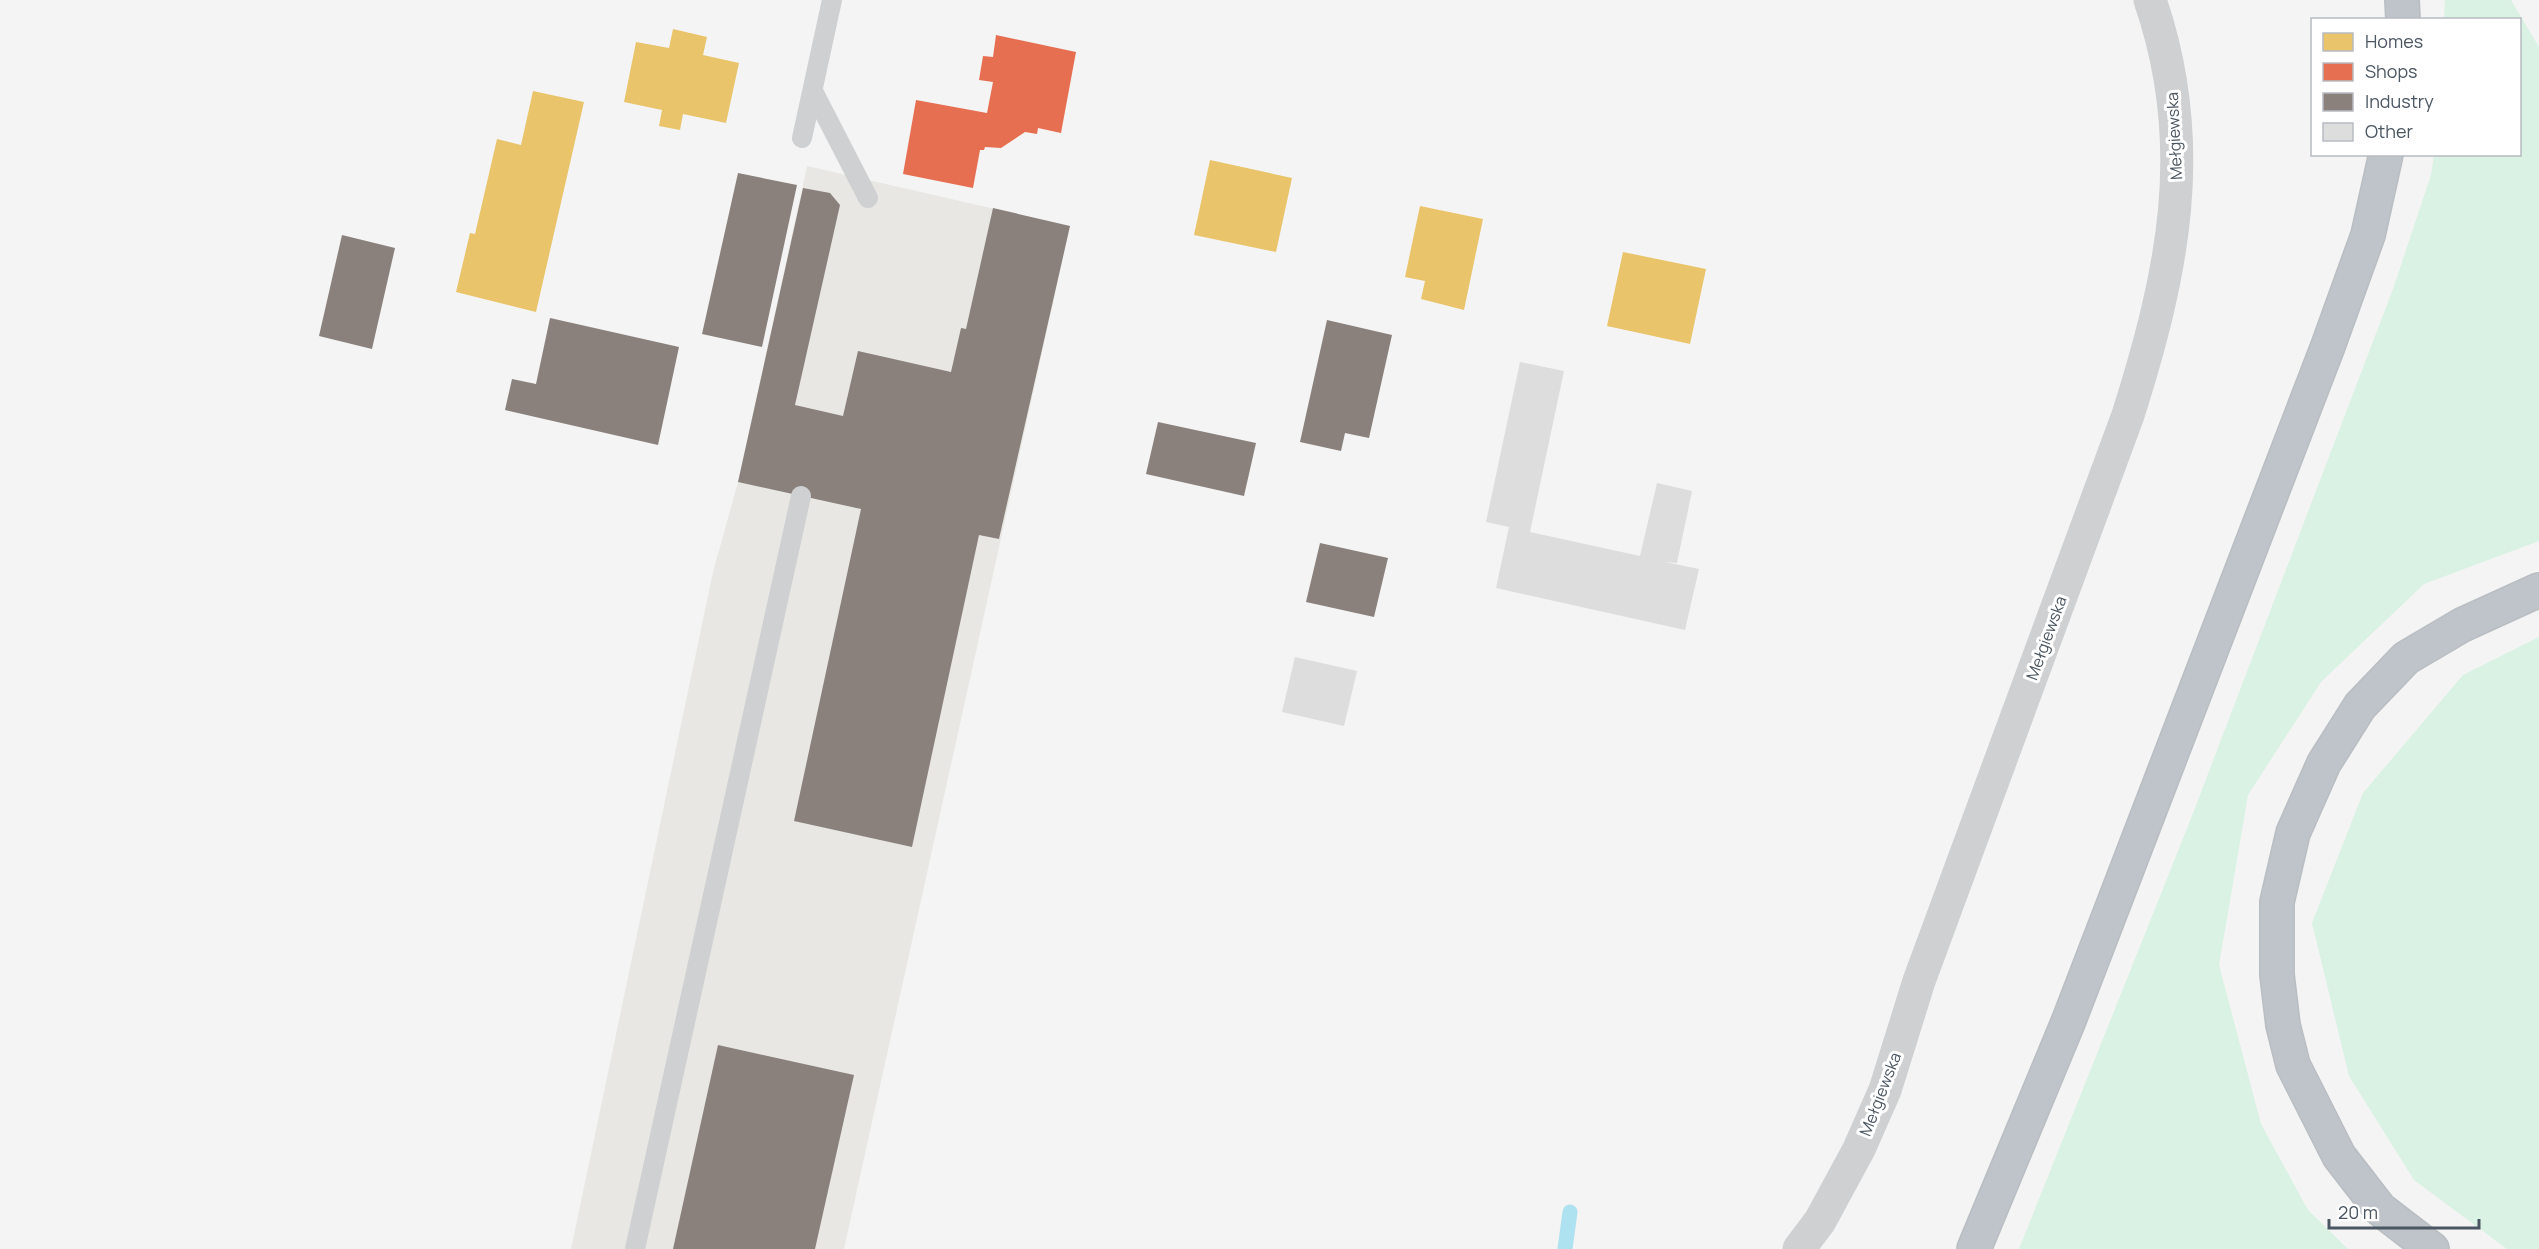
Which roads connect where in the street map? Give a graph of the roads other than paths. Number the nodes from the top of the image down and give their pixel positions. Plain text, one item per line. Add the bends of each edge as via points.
1 (832, 0) edge
2 (2150, 0) edge
3 (2402, 0) edge
4 (2403, 18) edge
5 (813, 91) junction
6 (802, 138) dead end
7 (2386, 156) edge
8 (868, 198) dead end
9 (801, 495) dead end
10 (2539, 590) edge
11 (634, 1249) edge
12 (1799, 1249) edge
13 (1974, 1249) edge
14 (2432, 1249) edge

1 - 5 lane
2 - 12 street, Mełgiewska via 2164,41 2173,91 2178,171 2164,284 2146,359 1919,981 1885,1090 1854,1159 1820,1221
3 - 4 highway
5 - 6 lane
5 - 8 lane
7 - 13 highway via 2368,235 2328,346 2069,1020
9 - 11 lane
10 - 14 highway via 2462,625 2406,658 2360,706 2324,762 2293,833 2277,902 2277,975 2293,1065 2339,1156 2380,1209

